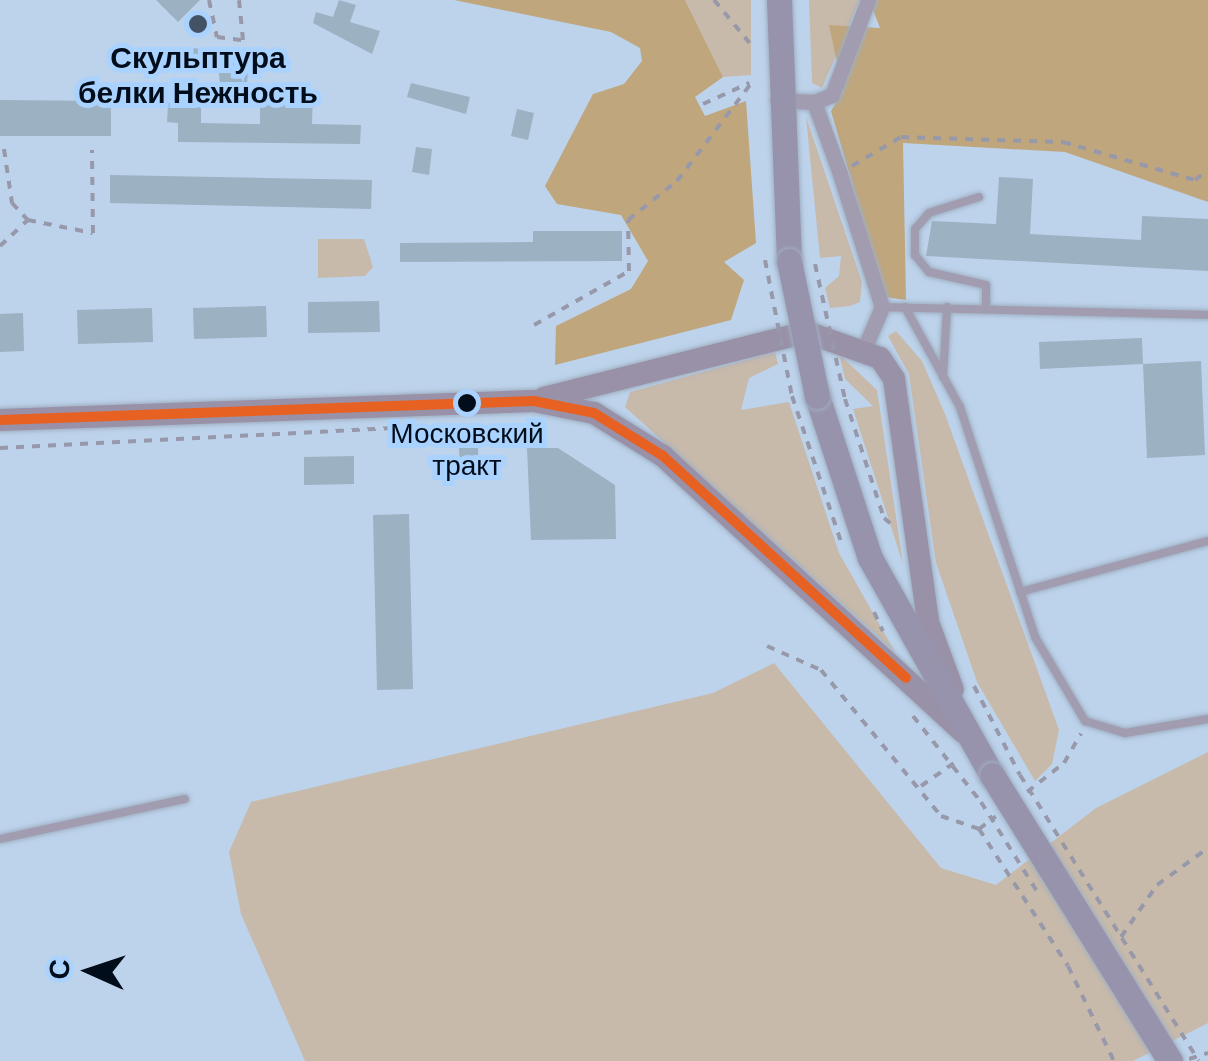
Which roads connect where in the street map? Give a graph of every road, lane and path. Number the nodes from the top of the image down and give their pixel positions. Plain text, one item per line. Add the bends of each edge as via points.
1 (209, 0) edge
2 (240, 0) edge
3 (714, 0) edge
4 (780, 0) edge
5 (868, 0) edge
6 (754, 47) dead end
7 (778, 100) junction
8 (814, 102) junction
9 (704, 104) dead end
10 (4, 149) dead end
11 (92, 150) dead end
12 (1208, 170) edge
13 (840, 174) junction
14 (979, 197) dead end
15 (28, 220) junction
16 (0, 246) edge
17 (777, 261) junction
18 (816, 264) dead end
19 (986, 304) junction
20 (882, 307) junction
21 (905, 307) junction
22 (947, 307) junction
23 (1208, 316) edge
24 (534, 324) dead end
25 (864, 348) junction
26 (943, 376) junction
27 (805, 396) junction
28 (534, 400) junction
29 (845, 400) dead end
30 (0, 420) edge
31 (405, 428) dead end
32 (0, 448) edge
33 (1208, 541) edge
34 (1020, 592) junction
35 (766, 646) dead end
36 (910, 712) dead end
37 (1208, 720) edge
38 (1088, 722) junction
39 (971, 740) junction
40 (954, 763) junction
41 (1020, 776) dead end
42 (920, 788) junction
43 (1022, 796) dead end
44 (185, 799) dead end
45 (981, 802) dead end
46 (1007, 808) dead end
47 (978, 830) junction
48 (0, 840) edge
49 (1208, 848) edge
50 (1121, 936) junction
51 (1208, 1053) edge
52 (1114, 1061) edge
53 (1170, 1061) edge
54 (1180, 1061) edge
55 (1198, 1061) edge

1 - 2 path via 217,37 243,40
3 - 6 path
4 - 7 main road
5 - 8 street via 832,95
7 - 8 street
7 - 17 main road
8 - 13 street
9 - 24 path via 753,81 678,181 628,220 629,271
10 - 15 path via 12,203
11 - 15 path via 93,233
12 - 13 path via 1195,180 1063,142 901,137
13 - 20 street
14 - 19 lane via 928,213 914,229 915,254 929,272 986,285
15 - 16 path
17 - 27 main road, bridge
17 - 27 path, bridge
18 - 29 path, bridge
19 - 22 lane
19 - 23 lane
20 - 21 lane
20 - 25 street
21 - 22 lane
21 - 26 lane
22 - 26 lane
25 - 28 main road via 806,332
25 - 39 main road via 894,379 928,622
26 - 34 lane
27 - 39 main road via 870,558
28 - 30 main road
28 - 39 main road via 594,413 663,456
31 - 32 path
33 - 34 lane
34 - 38 lane via 1058,683
35 - 42 path via 821,670
36 - 40 path
37 - 38 lane via 1125,733
38 - 43 path via 1064,764
39 - 53 main road, bridge
40 - 42 path
40 - 45 path
41 - 50 path, bridge
42 - 47 path via 941,816
44 - 48 lane
46 - 47 path
47 - 52 path via 1068,966
49 - 50 path via 1157,885
50 - 55 path, bridge
51 - 54 path

